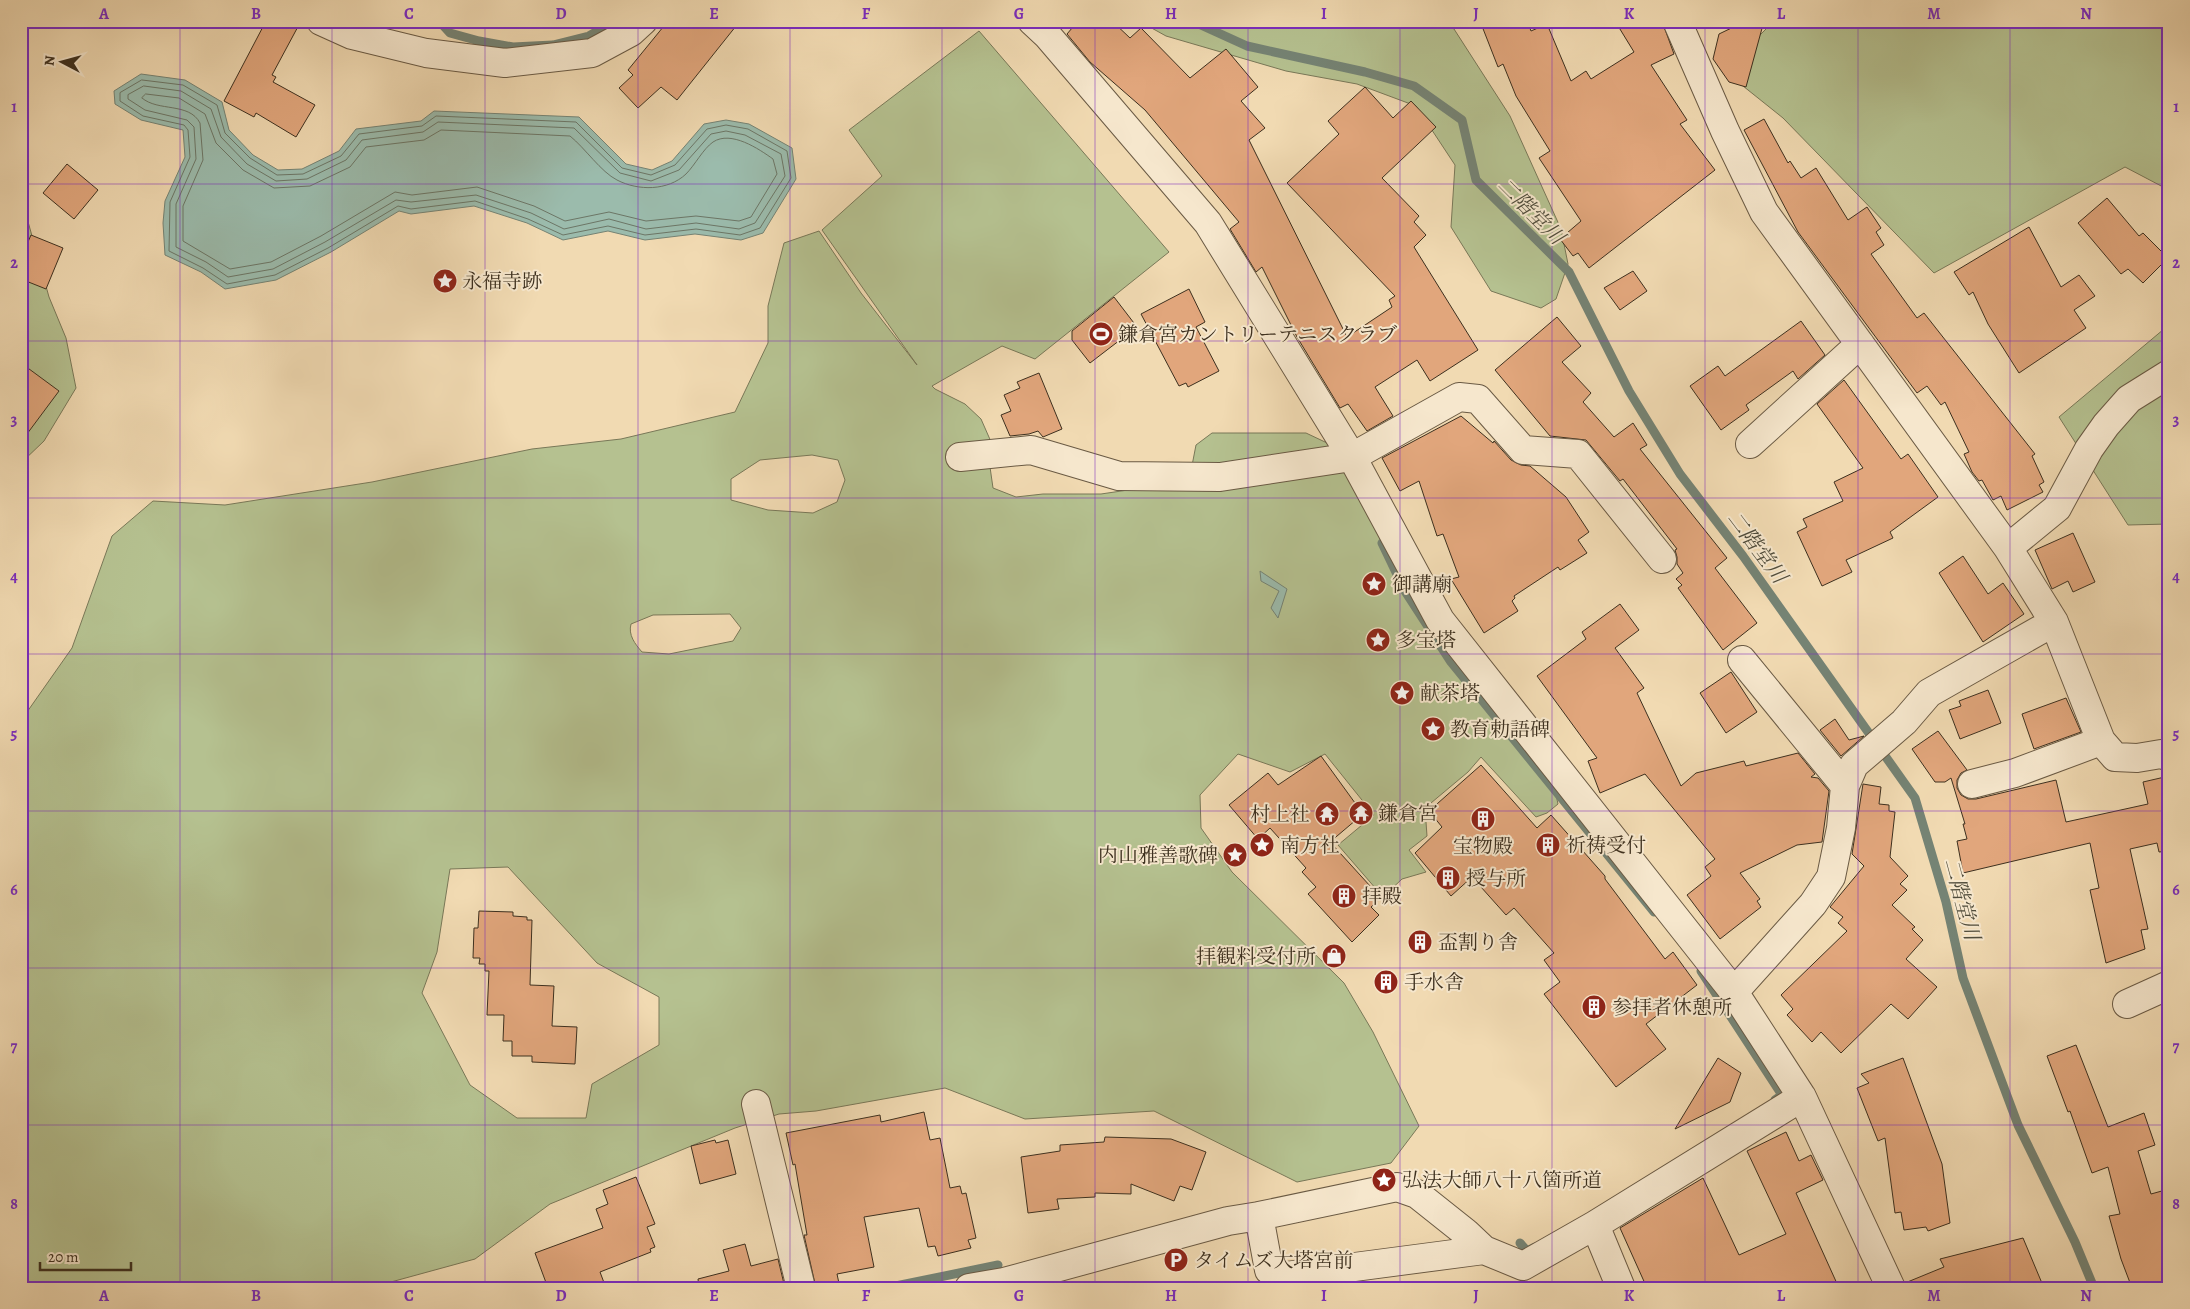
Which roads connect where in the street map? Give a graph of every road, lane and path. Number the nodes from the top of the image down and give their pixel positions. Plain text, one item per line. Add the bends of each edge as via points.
1 (320, 21) edge
2 (643, 21) edge
3 (1685, 24) edge
4 (1046, 26) edge
5 (1860, 344) junction
6 (2169, 374) edge
7 (1750, 444) dead end
8 (960, 457) dead end
9 (1352, 457) junction
10 (2008, 548) junction
11 (1662, 559) dead end
12 (2054, 622) junction
13 (1742, 660) dead end
14 (2101, 741) junction
15 (2169, 757) edge
16 (1972, 784) dead end
17 (1845, 786) junction
18 (2169, 985) edge
19 (1734, 992) junction
20 (2127, 1004) dead end
21 (1802, 1097) junction
22 (756, 1104) dead end
23 (1259, 1216) junction
24 (1595, 1225) junction
25 (1484, 1250) junction
26 (1269, 1279) edge
27 (800, 1288) edge
28 (968, 1288) edge
29 (1621, 1288) edge
30 (1891, 1288) edge

1 - 2 street via 352,35 426,53 505,64 592,53 631,32
3 - 5 street via 1725,131 1764,212
4 - 9 street via 1208,223
5 - 7 street
5 - 10 street
6 - 10 street via 2129,399 2089,449 2057,508
8 - 9 street via 1031,450 1119,476 1220,477
9 - 11 street via 1459,397 1478,399 1523,450 1578,454
9 - 19 street via 1440,620
10 - 12 street
12 - 14 street
12 - 17 street via 1929,693 1904,722 1854,765
13 - 17 street
14 - 15 street via 2115,757 2161,754
14 - 16 street via 2015,773
17 - 19 street via 1831,877 1813,904
18 - 20 street
19 - 21 street
21 - 24 street
21 - 30 street
22 - 27 street
23 - 25 street via 1397,1187 1417,1194
23 - 26 street
23 - 28 street via 1004,1282
24 - 25 street via 1523,1266
24 - 29 street
25 - 26 street

